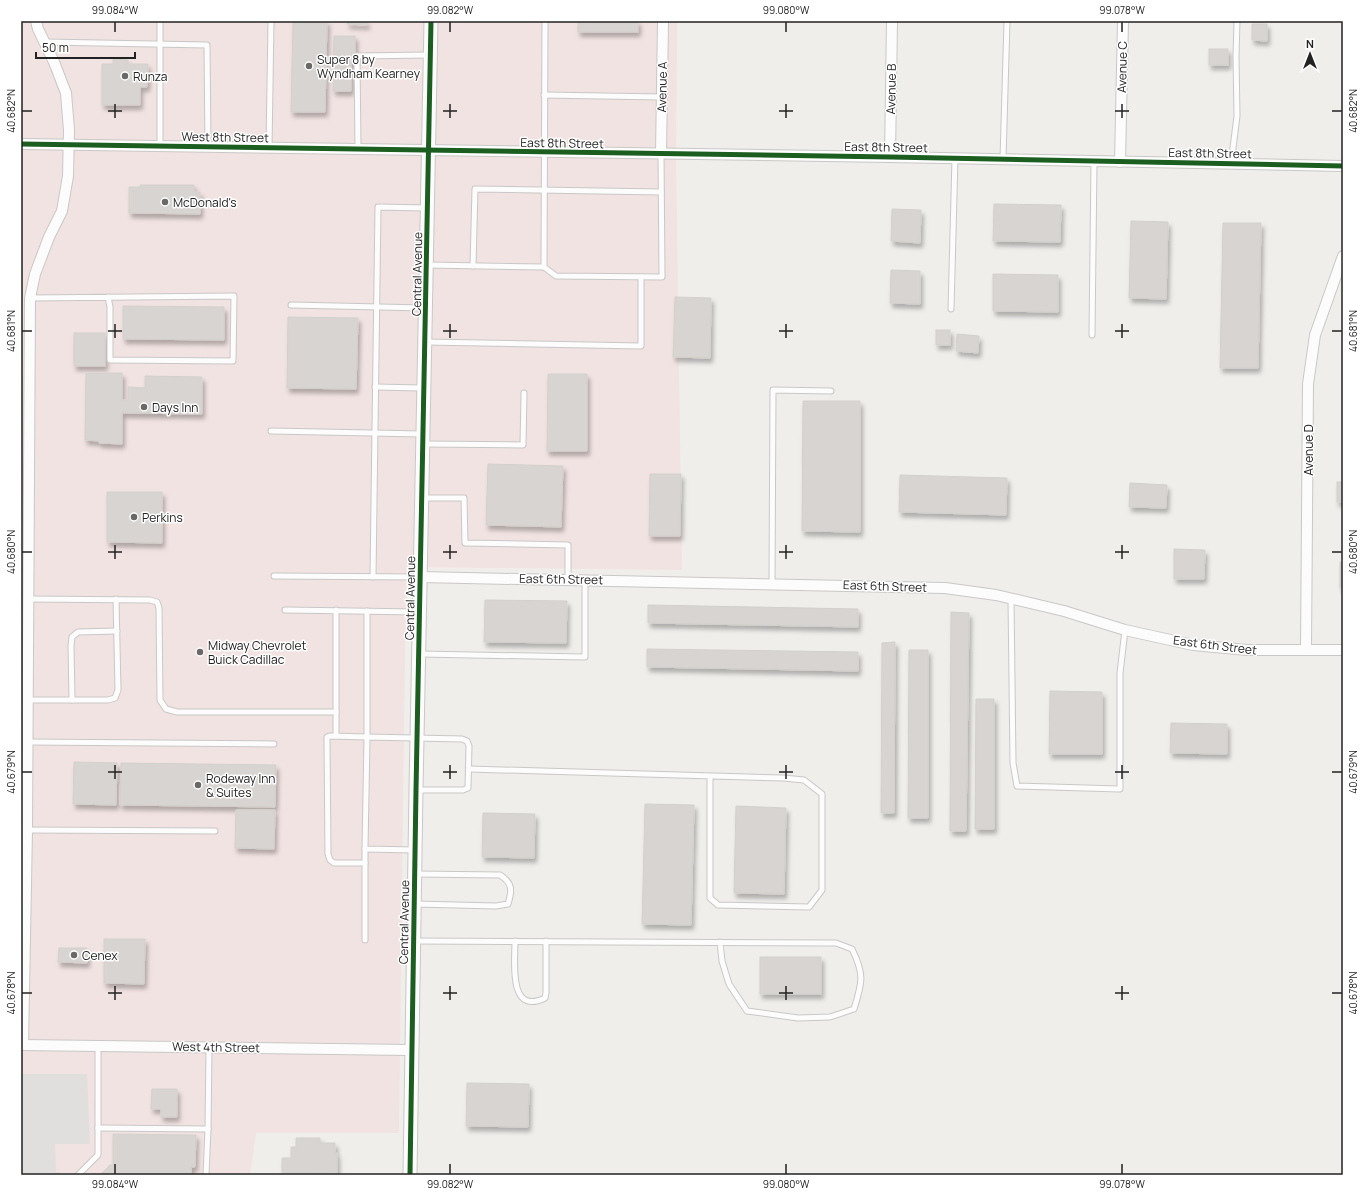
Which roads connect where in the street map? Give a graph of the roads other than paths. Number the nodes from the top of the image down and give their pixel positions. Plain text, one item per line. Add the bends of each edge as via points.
1 (36, 21) edge
2 (160, 21) edge
3 (271, 21) edge
4 (431, 21) edge
5 (545, 21) edge
6 (663, 21) edge
7 (892, 21) edge
8 (1008, 21) edge
9 (1124, 21) edge
10 (1237, 21) edge
11 (45, 42) junction
12 (161, 43) junction
13 (431, 55) junction
14 (544, 96) junction
15 (662, 97) junction
16 (21, 144) edge
17 (69, 145) junction
18 (160, 146) junction
19 (208, 147) junction
20 (269, 148) junction
21 (358, 150) junction
22 (429, 151) junction
23 (544, 152) junction
24 (661, 154) junction
25 (890, 157) junction
26 (954, 158) junction
27 (1003, 159) junction
28 (1094, 161) junction
29 (1120, 162) junction
30 (1231, 164) junction
31 (1343, 166) edge
32 (544, 190) junction
33 (661, 192) junction
34 (428, 208) junction
35 (1343, 256) edge
36 (427, 265) junction
37 (474, 266) junction
38 (544, 267) junction
39 (641, 277) junction
40 (108, 296) junction
41 (30, 298) junction
42 (291, 305) dead end
43 (376, 307) junction
44 (426, 308) junction
45 (951, 309) dead end
46 (1092, 335) dead end
47 (426, 342) junction
48 (376, 387) junction
49 (424, 388) junction
50 (831, 391) dead end
51 (524, 393) dead end
52 (271, 431) dead end
53 (375, 433) junction
54 (423, 439) junction
55 (422, 498) junction
56 (274, 576) dead end
57 (420, 576) junction
58 (373, 577) junction
59 (568, 579) junction
60 (585, 580) junction
61 (772, 583) junction
62 (28, 599) junction
63 (1011, 599) junction
64 (116, 600) junction
65 (285, 610) dead end
66 (336, 610) junction
67 (367, 611) junction
68 (420, 612) junction
69 (116, 630) junction
70 (1125, 630) junction
71 (1306, 650) junction
72 (1343, 650) edge
73 (419, 654) junction
74 (27, 700) junction
75 (72, 700) junction
76 (336, 712) junction
77 (336, 736) junction
78 (367, 737) junction
79 (417, 738) junction
80 (27, 742) junction
81 (274, 744) dead end
82 (469, 769) junction
83 (710, 776) junction
84 (416, 790) junction
85 (27, 830) junction
86 (215, 831) dead end
87 (365, 849) junction
88 (415, 850) junction
89 (365, 863) junction
90 (414, 874) junction
91 (414, 904) junction
92 (365, 940) dead end
93 (413, 941) junction
94 (515, 941) junction
95 (546, 941) junction
96 (720, 942) junction
97 (22, 1045) edge
98 (98, 1046) junction
99 (210, 1047) junction
100 (411, 1050) junction
101 (98, 1128) junction
102 (208, 1129) junction
103 (78, 1175) edge
104 (206, 1175) edge
105 (410, 1175) edge

1 - 11 street
2 - 12 lane
3 - 20 lane
4 - 13 street, Central Avenue
5 - 14 lane
6 - 15 street, Avenue A
7 - 25 street, Avenue B
8 - 27 lane
9 - 29 street, Avenue C
10 - 30 lane via 1237,116
11 - 12 lane
11 - 17 street via 66,93
12 - 18 lane
12 - 19 lane via 207,45
13 - 21 lane via 357,56
13 - 22 street, Central Avenue
14 - 15 lane
14 - 23 lane
15 - 24 street, Avenue A
16 - 17 street, West 8th Street
17 - 18 street, West 8th Street
17 - 41 street via 68,176 62,211 35,274
18 - 19 street, West 8th Street
19 - 20 street, West 8th Street
20 - 21 street, West 8th Street
21 - 22 street, West 8th Street
22 - 23 street, East 8th Street
22 - 34 street, Central Avenue
23 - 24 street, East 8th Street
23 - 32 lane
24 - 25 street, East 8th Street
24 - 33 lane
25 - 26 street, East 8th Street
26 - 27 street, East 8th Street
26 - 45 lane
27 - 28 street, East 8th Street
28 - 29 street, East 8th Street
28 - 46 lane
29 - 30 street, East 8th Street
30 - 31 street, East 8th Street
32 - 33 lane
32 - 37 lane via 475,189
32 - 38 lane
33 - 39 lane via 662,277
34 - 36 street, Central Avenue
34 - 43 lane via 378,208
35 - 71 street, Avenue D via 1315,335 1308,384
36 - 37 lane
36 - 44 street, Central Avenue
37 - 38 lane
38 - 39 lane via 556,276
39 - 47 lane via 642,346
40 - 40 lane via 234,296 233,361 110,360
40 - 41 lane
41 - 62 street
42 - 43 lane
43 - 44 lane
43 - 48 lane
44 - 47 street, Central Avenue
47 - 49 street, Central Avenue
48 - 49 lane
48 - 53 lane
49 - 54 street, Central Avenue
50 - 61 lane via 773,390
51 - 54 lane via 523,445
52 - 53 lane
53 - 54 lane
53 - 58 lane
54 - 55 street, Central Avenue
55 - 57 street, Central Avenue
55 - 59 lane via 464,498 465,543 568,545
56 - 58 lane
57 - 58 lane
57 - 59 street, East 6th Street
57 - 68 street, Central Avenue
59 - 60 street, East 6th Street
60 - 61 street, East 6th Street
60 - 73 lane via 585,657
61 - 63 street, East 6th Street via 946,588
62 - 64 lane
62 - 74 street
63 - 70 street, East 6th Street via 1064,611
63 - 70 lane via 1013,763 1017,786 1120,789 1120,673
64 - 69 lane
64 - 76 lane via 157,602 160,700 166,709 177,712
65 - 66 lane
66 - 67 lane
66 - 76 lane
67 - 68 lane
67 - 78 lane
68 - 73 street, Central Avenue
69 - 75 lane via 78,632 72,637
69 - 75 lane via 118,690 115,698
70 - 71 street, East 6th Street via 1193,645 1247,650
71 - 72 street, East 6th Street
73 - 79 street, Central Avenue
74 - 75 lane
74 - 80 street
76 - 77 lane
77 - 78 lane
77 - 89 lane via 327,737 328,854 334,863
78 - 79 lane
78 - 87 lane
79 - 82 lane via 467,741
79 - 84 street, Central Avenue
80 - 81 lane
80 - 85 street
82 - 83 lane
82 - 84 lane via 468,788 463,790
83 - 83 lane via 804,780 822,794 822,890 809,907 718,906 710,898
84 - 88 street, Central Avenue
85 - 86 lane
85 - 97 street
87 - 88 lane
87 - 89 lane
88 - 90 street, Central Avenue
89 - 92 lane
90 - 91 street, Central Avenue
90 - 91 lane via 500,876 511,886 511,895 508,904 496,906
91 - 93 street, Central Avenue
93 - 94 lane
93 - 100 street, Central Avenue
94 - 95 lane
94 - 95 lane via 518,993 522,999 536,1002 545,998 546,993
95 - 96 lane
96 - 96 lane via 836,943 852,949 859,963 861,985 854,1009 830,1017 798,1018 747,1011 729,984 722,961
97 - 98 street, West 4th Street
98 - 99 street, West 4th Street
98 - 101 lane
99 - 100 street, West 4th Street
99 - 102 lane
100 - 105 street, Central Avenue
101 - 102 lane
101 - 103 lane via 98,1155
102 - 104 lane

